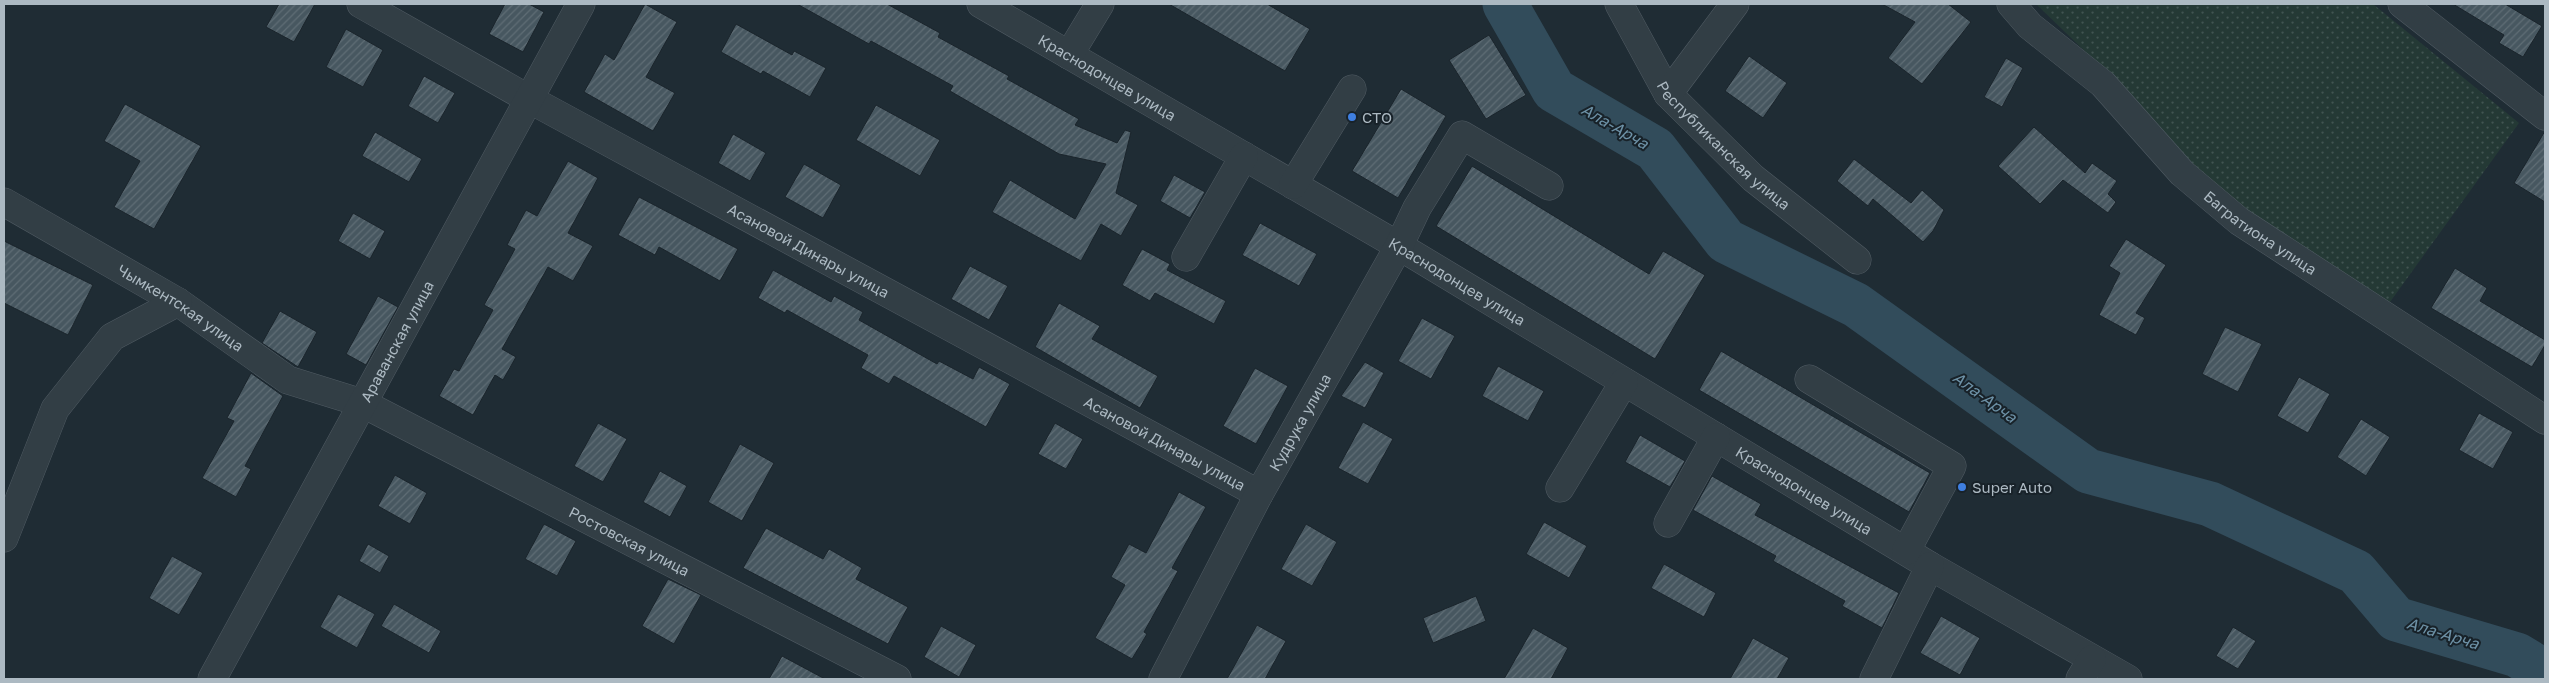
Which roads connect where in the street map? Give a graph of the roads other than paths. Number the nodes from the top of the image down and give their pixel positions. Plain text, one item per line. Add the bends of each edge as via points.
1 (361, 4) edge
2 (581, 4) edge
3 (981, 4) edge
4 (1100, 4) edge
5 (1620, 4) edge
6 (1735, 4) edge
7 (2011, 4) edge
8 (2402, 4) edge
9 (1069, 55) junction
10 (1352, 89) dead end
11 (1668, 94) junction
12 (529, 99) junction
13 (2545, 116) edge
14 (1244, 156) junction
15 (1293, 185) junction
16 (1549, 186) dead end
17 (4, 202) edge
18 (1399, 246) junction
19 (1186, 257) dead end
20 (1857, 260) dead end
21 (178, 302) junction
22 (1809, 379) dead end
23 (1624, 382) junction
24 (362, 403) junction
25 (2545, 420) edge
26 (1716, 437) junction
27 (1560, 488) dead end
28 (1259, 494) junction
29 (1668, 523) dead end
30 (4, 538) edge
31 (1906, 551) junction
32 (1930, 566) junction
33 (2086, 669) edge
34 (212, 679) edge
35 (897, 679) edge
36 (1163, 679) edge
37 (1874, 679) edge
38 (2128, 679) edge

1 - 12 street, Асановой Динары улица
2 - 12 street, Араванская улица
3 - 9 street, Краснодонцев улица
4 - 9 street
5 - 11 street, Республиканская улица
6 - 11 street
7 - 25 street, Багратиона улица via 2030,26 2103,84 2182,173 2239,221
8 - 13 street
9 - 14 street, Краснодонцев улица
10 - 15 street
11 - 20 street, Республиканская улица via 1753,178
12 - 24 street, Араванская улица
12 - 28 street, Асановой Динары улица
14 - 15 street, Краснодонцев улица
14 - 19 street
15 - 18 street, Краснодонцев улица
16 - 18 street, Кудрука улица via 1462,135 1417,208
17 - 21 street, Чымкентская улица
18 - 23 street, Краснодонцев улица
18 - 28 street, Кудрука улица
21 - 24 street, Чымкентская улица via 288,380
21 - 30 street via 112,337 55,409
22 - 31 street via 1952,466
23 - 26 street, Краснодонцев улица
23 - 27 street
24 - 34 street, Араванская улица
24 - 35 street, Ростовская улица
26 - 29 street
26 - 31 street, Краснодонцев улица
28 - 36 street, Кудрука улица
31 - 32 street, Краснодонцев улица
32 - 33 street, Краснодонцев улица
32 - 37 street
33 - 38 street, Краснодонцев улица

